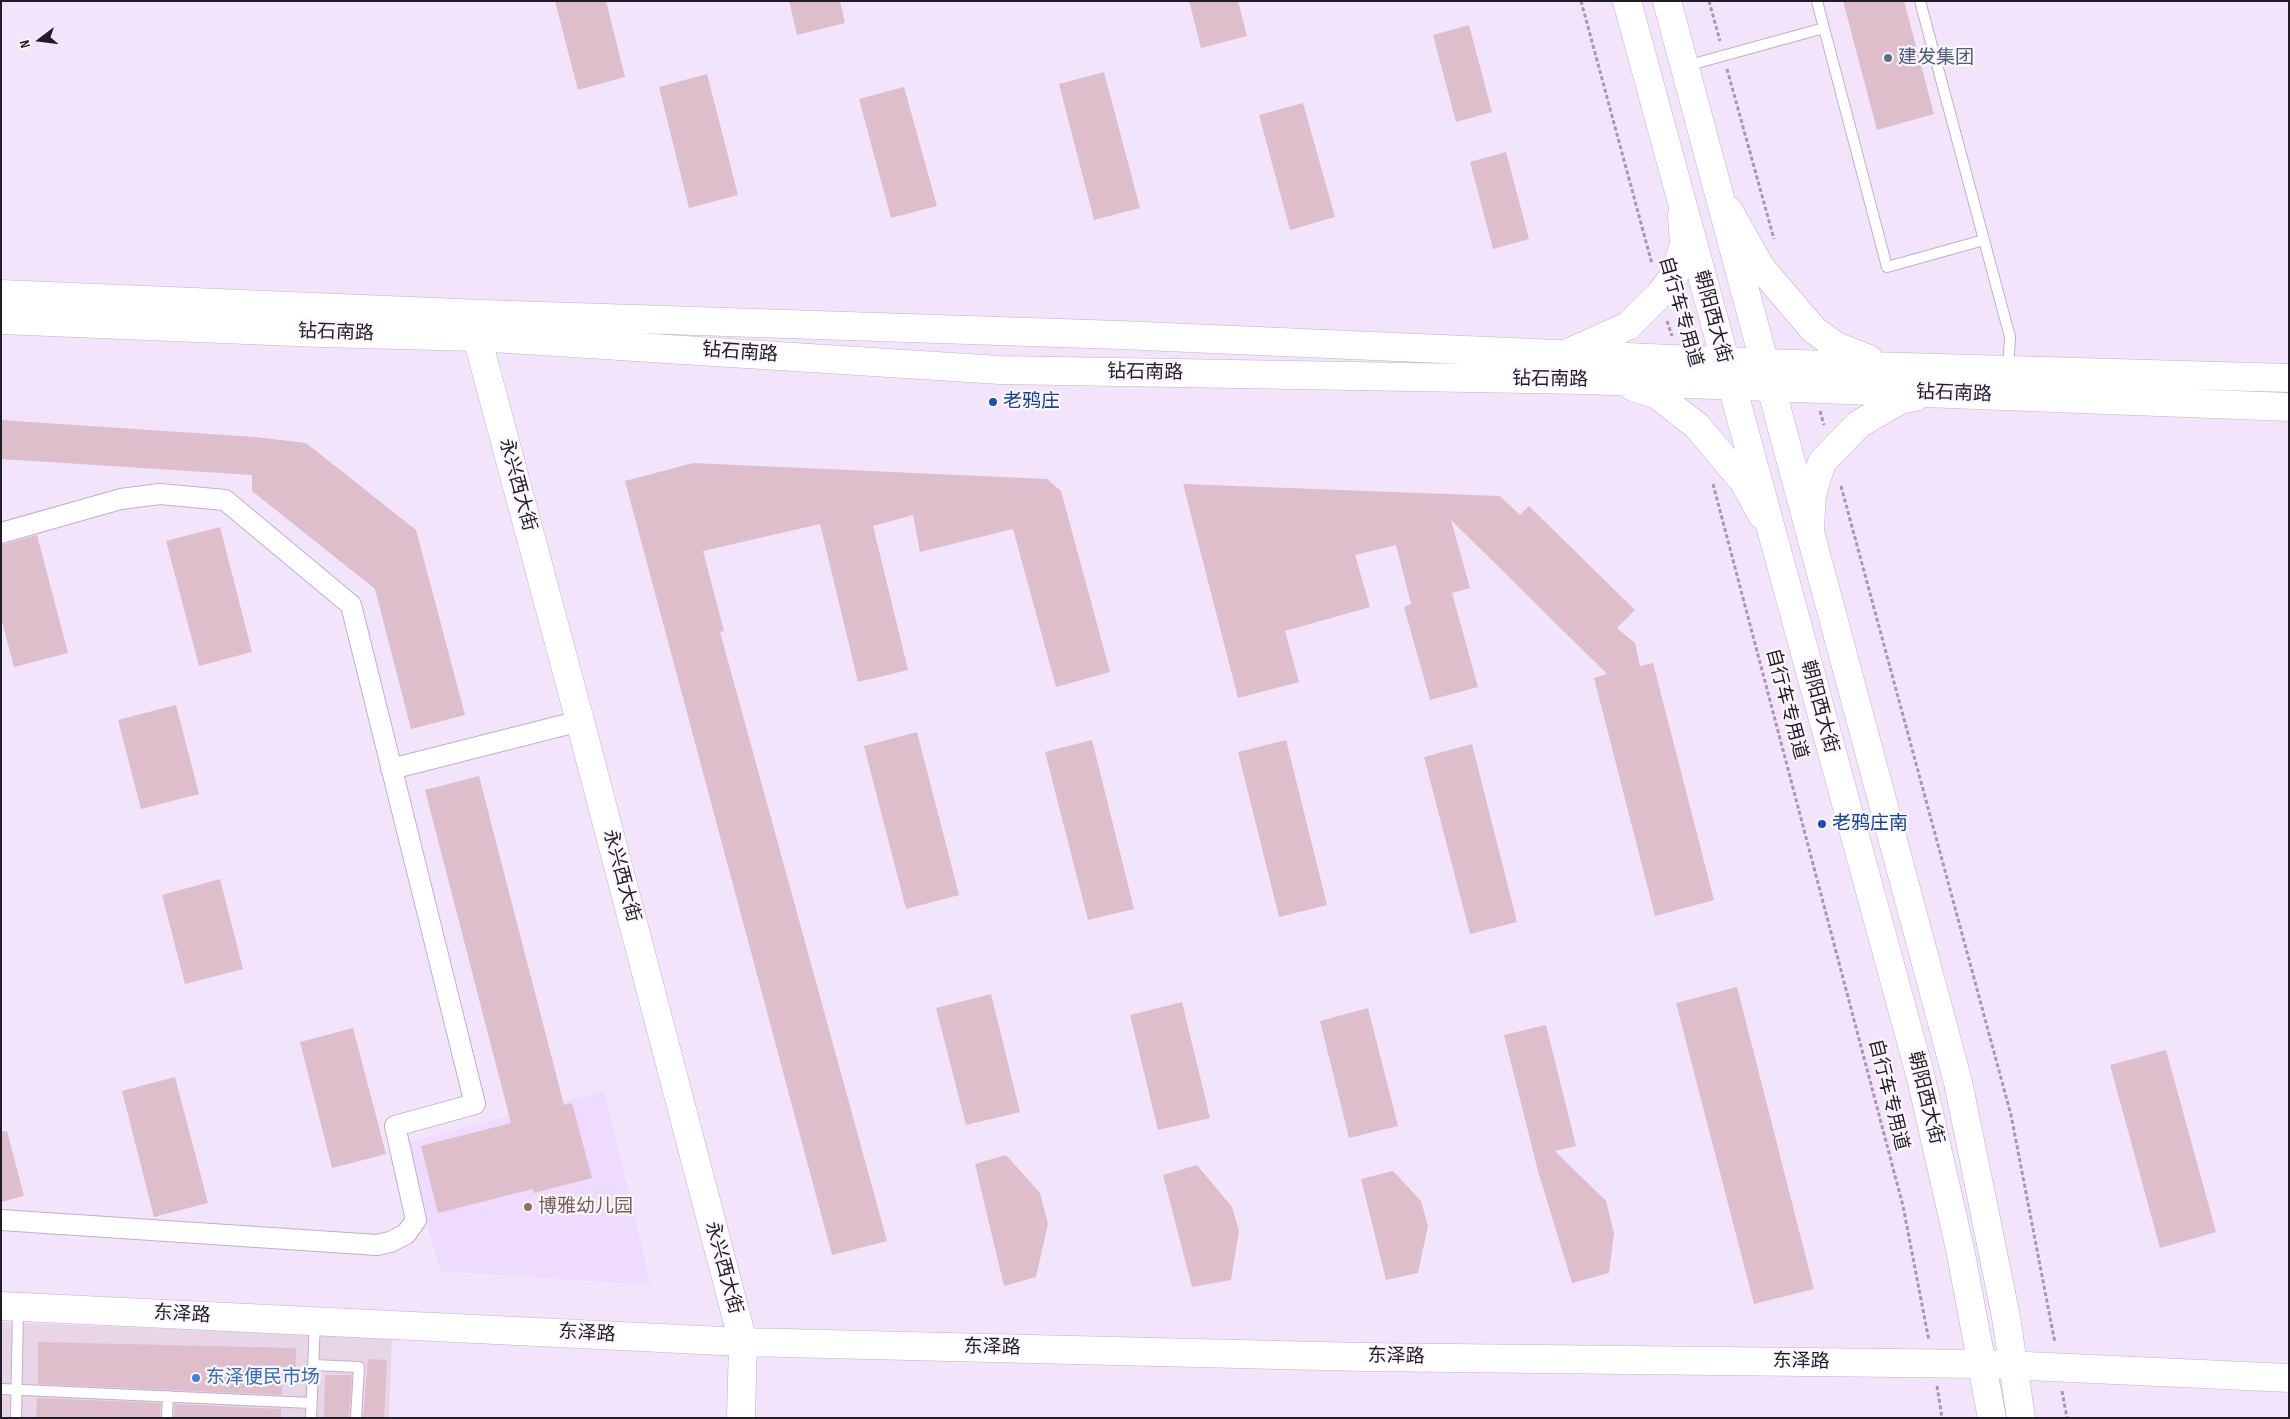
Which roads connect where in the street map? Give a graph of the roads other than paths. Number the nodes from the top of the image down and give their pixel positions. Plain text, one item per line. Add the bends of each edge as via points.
1 (1627, 1) edge
2 (1667, 1) edge
3 (1817, 1) edge
4 (1920, 1) edge
5 (1824, 28) junction
6 (1685, 66) junction
7 (1717, 188) junction
8 (1681, 200) junction
9 (1984, 240) junction
10 (1, 294) edge
11 (1, 320) edge
12 (477, 337) junction
13 (1563, 354) junction
14 (1894, 366) junction
15 (2008, 370) junction
16 (1728, 373) junction
17 (1768, 375) junction
18 (2289, 378) edge
19 (1617, 381) junction
20 (1930, 393) junction
21 (2289, 407) edge
22 (1810, 530) junction
23 (1, 533) edge
24 (1772, 534) junction
25 (580, 721) junction
26 (392, 769) junction
27 (1, 1220) edge
28 (10, 1306) edge
29 (316, 1321) junction
30 (743, 1342) junction
31 (1983, 1364) junction
32 (313, 1366) junction
33 (2013, 1366) junction
34 (2289, 1378) edge
35 (1, 1389) edge
36 (17, 1390) junction
37 (168, 1396) junction
38 (311, 1403) junction
39 (16, 1418) edge
40 (167, 1418) edge
41 (311, 1418) edge
42 (356, 1418) edge
43 (741, 1418) edge
44 (1992, 1418) edge
45 (2021, 1418) edge

1 - 8 main road, 朝阳西大街
2 - 6 main road, 朝阳西大街
3 - 5 lane
4 - 9 lane
5 - 6 lane
5 - 9 lane via 1888,267
6 - 7 main road, 朝阳西大街
7 - 14 main road via 1761,268 1814,330 1836,346 1860,357
7 - 17 main road, 朝阳西大街
8 - 13 main road via 1684,244 1674,276 1628,326
8 - 16 main road, 朝阳西大街
9 - 15 lane via 2010,337
10 - 13 main road, 钻石南路
11 - 12 main road, 钻石南路
12 - 19 main road, 钻石南路 via 1000,370
12 - 25 main road, 永兴西大街
13 - 16 main road, 钻石南路 via 1678,359
14 - 15 main road, 钻石南路
14 - 17 main road, 钻石南路
15 - 18 main road, 钻石南路
16 - 17 main road, 钻石南路
16 - 19 main road, 钻石南路
16 - 24 main road, 朝阳西大街
17 - 20 main road, 钻石南路 via 1814,389
17 - 22 main road, 朝阳西大街
19 - 24 main road via 1656,394 1697,426 1744,482
20 - 21 main road, 钻石南路
20 - 22 main road via 1900,400 1884,408 1859,424 1831,451 1822,462 1812,494
22 - 33 main road, 朝阳西大街 via 1958,1082
23 - 26 street via 121,499 160,494 225,500 351,606
24 - 31 main road, 朝阳西大街 via 1921,1078
25 - 26 street
25 - 30 main road, 永兴西大街
26 - 27 street via 475,1104 395,1126 416,1220 406,1234 377,1245
28 - 29 main road, 东泽路
28 - 36 lane
29 - 30 main road, 东泽路
29 - 32 lane
30 - 31 main road, 东泽路 via 1362,1357
30 - 43 main road, 永兴西大街
31 - 33 main road, 东泽路
31 - 44 main road, 朝阳西大街
32 - 38 lane
32 - 42 lane via 359,1367
33 - 34 main road, 东泽路
33 - 45 main road, 朝阳西大街
35 - 36 lane
36 - 37 lane
36 - 39 lane
37 - 38 lane
37 - 40 lane
38 - 41 lane

